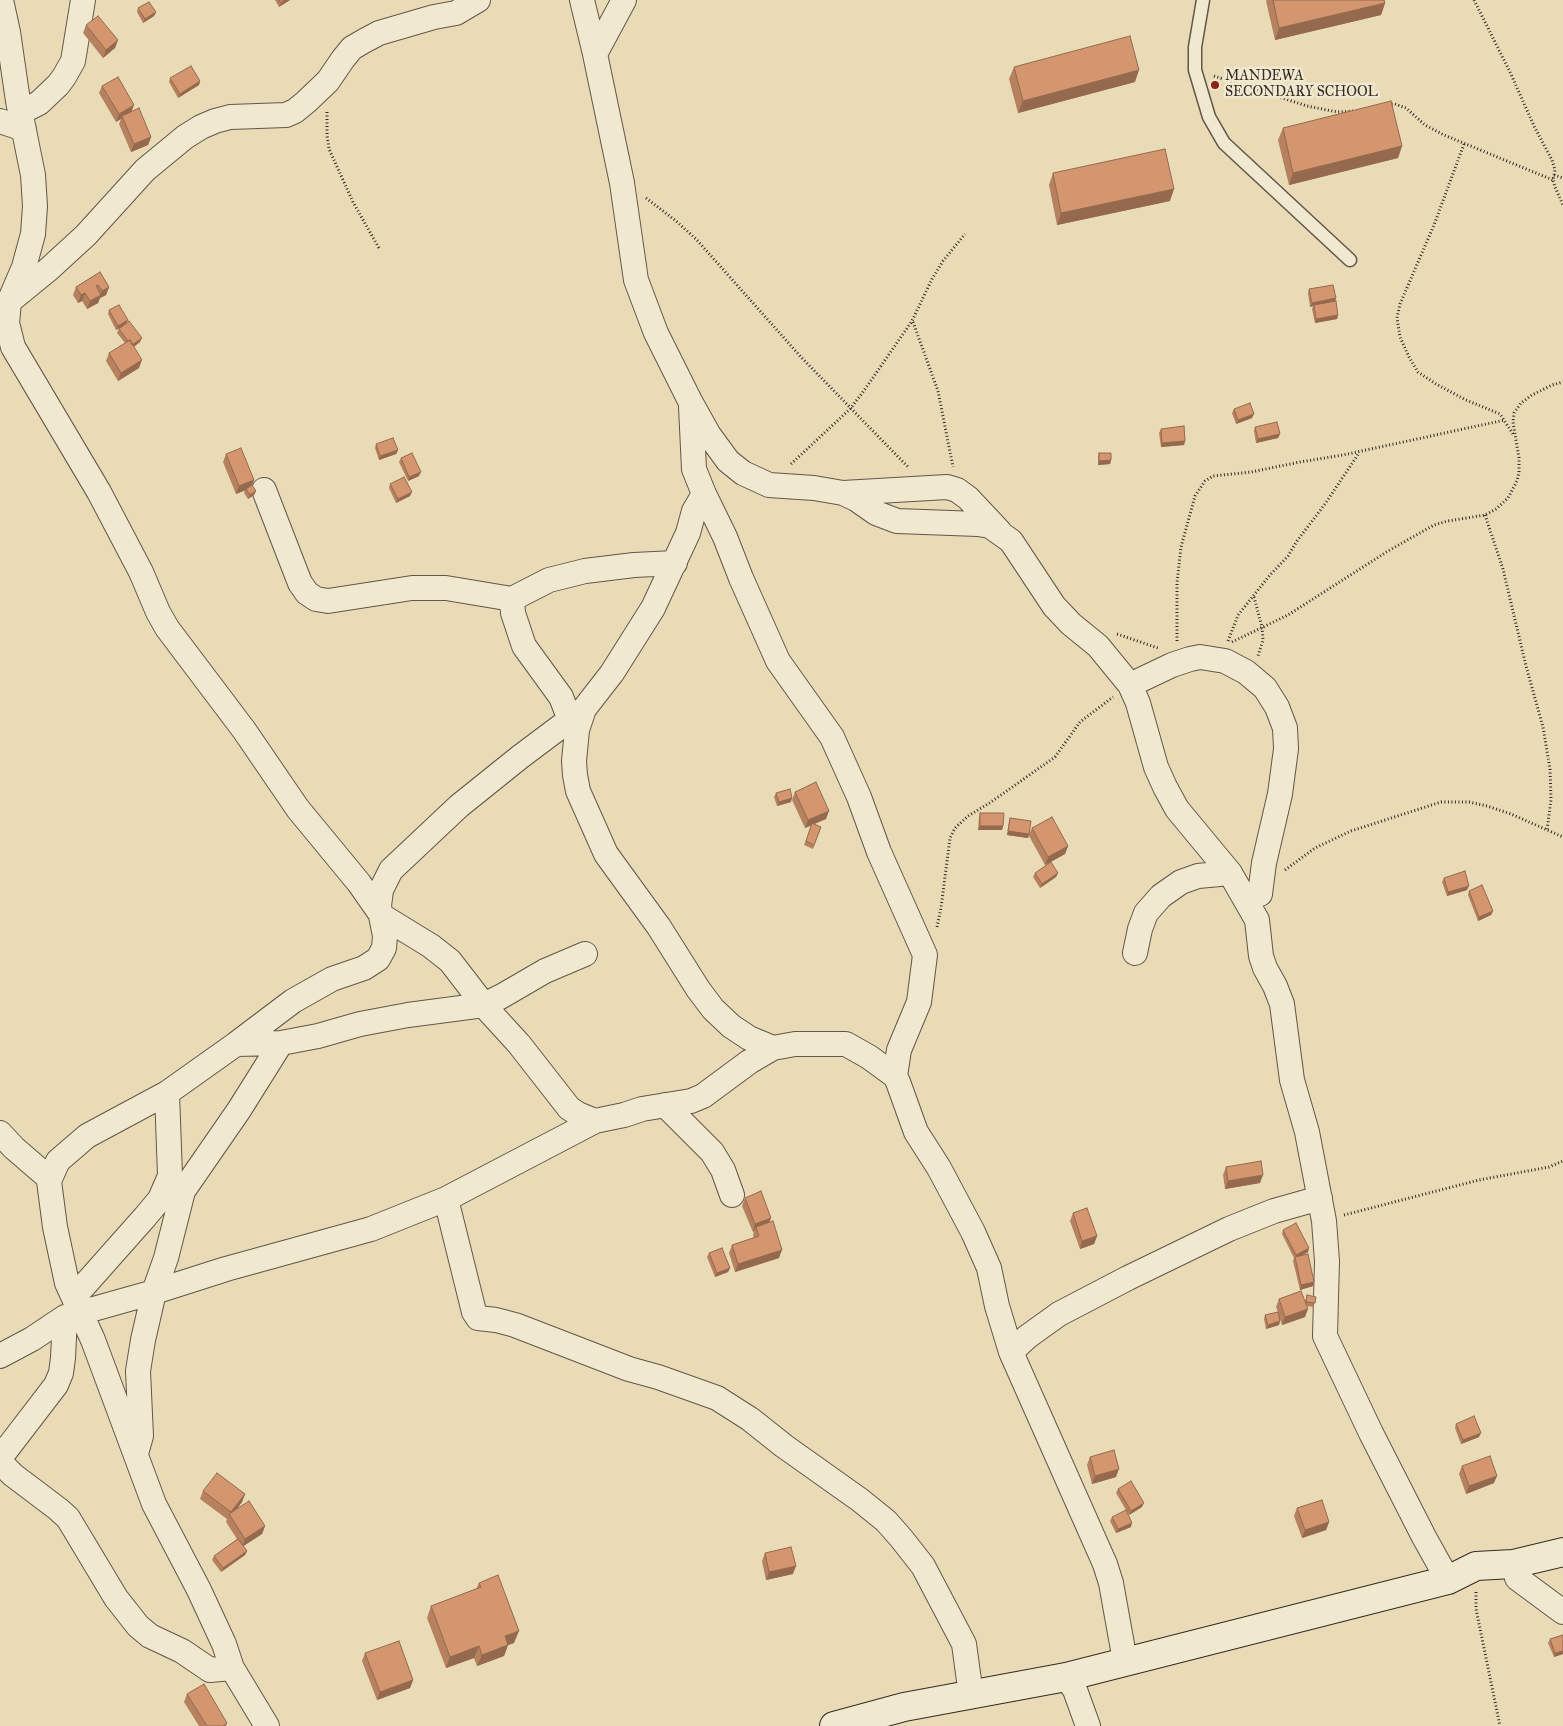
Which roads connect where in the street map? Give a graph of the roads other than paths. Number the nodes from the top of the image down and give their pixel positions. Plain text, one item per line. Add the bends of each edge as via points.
1 (1, 0) edge
2 (83, 0) edge
3 (478, 0) edge
4 (582, 0) edge
5 (624, 0) edge
6 (1203, 0) edge
7 (595, 54) junction
8 (15, 121) edge
9 (1350, 260) dead end
10 (4, 306) edge
11 (690, 401) junction
12 (264, 490) dead end
13 (843, 493) junction
14 (704, 494) junction
15 (1001, 533) junction
16 (675, 563) junction
17 (512, 599) junction
18 (1130, 685) junction
19 (577, 714) junction
20 (1230, 873) junction
21 (1260, 894) road end
22 (382, 916) junction
23 (1135, 952) dead end
24 (585, 954) dead end
25 (484, 1005) junction
26 (282, 1043) junction
27 (236, 1044) junction
28 (773, 1048) junction
29 (895, 1076) junction
30 (166, 1092) junction
31 (665, 1106) junction
32 (595, 1121) junction
33 (0, 1133) edge
34 (50, 1178) junction
35 (183, 1191) junction
36 (732, 1194) dead end
37 (446, 1199) junction
38 (1322, 1210) junction
39 (145, 1217) junction
40 (154, 1292) junction
41 (73, 1309) junction
42 (1012, 1352) junction
43 (0, 1356) edge
44 (136, 1454) junction
45 (0, 1458) edge
46 (0, 1462) edge
47 (1563, 1552) edge
48 (1513, 1564) junction
49 (1448, 1580) junction
50 (1563, 1612) edge
51 (1125, 1661) junction
52 (232, 1668) junction
53 (1066, 1677) junction
54 (971, 1695) junction
55 (267, 1726) edge
56 (834, 1726) edge
57 (1088, 1726) edge

1 - 8 street
2 - 8 street via 73,60 64,77 58,86
3 - 10 street via 456,13 364,40 348,53 328,81 300,108 286,115 230,117 201,127 185,137 145,170 86,235
4 - 7 street
5 - 7 street
6 - 9 lane via 1194,47 1195,70 1209,117 1224,143
7 - 11 street via 622,183 636,280 656,333
8 - 10 street via 34,176 33,234 24,267
10 - 22 street via 13,347 99,492 167,628 298,808
11 - 13 street via 709,436 728,461 743,473 769,486
11 - 14 street via 694,469
12 - 17 street via 300,583 307,593 316,598 328,601 412,588 446,588
13 - 15 street via 876,513 898,521 978,524 990,526
13 - 15 street via 947,489 968,498
14 - 16 street via 694,511
14 - 29 street via 726,536 778,661 832,737 925,955 919,1002 899,1050
15 - 18 street via 1011,541 1054,606 1098,646
16 - 17 street via 585,571 549,580
16 - 19 street via 653,608 612,673
17 - 19 street via 524,646
18 - 20 street via 1165,787 1177,809
18 - 21 street via 1172,665 1183,656 1225,661 1246,672 1265,688 1277,707 1285,728 1286,749
19 - 22 street via 459,806 391,870 381,890 379,906
19 - 28 street via 574,761 578,791 606,854 713,1009 749,1038
20 - 23 street via 1198,876 1181,882 1161,896 1146,913
20 - 38 street via 1257,920 1261,956 1282,1004 1292,1080
22 - 25 street via 450,961
22 - 27 street via 386,936 378,959 293,1001
24 - 25 street via 545,971
25 - 26 street via 360,1024
25 - 32 street via 569,1108
26 - 27 street
26 - 35 street
27 - 30 street
28 - 29 street via 796,1044 846,1044
28 - 31 street via 703,1096
29 - 42 street via 916,1132 939,1168 989,1268 996,1306
30 - 34 street via 87,1136 58,1161
30 - 39 street via 170,1176 160,1199
31 - 32 street
31 - 36 street via 712,1152
32 - 37 street
33 - 34 street
34 - 41 street via 55,1227
35 - 39 street
35 - 40 street
37 - 40 street via 371,1229
37 - 54 street via 478,1318 515,1325 629,1370 717,1398 886,1521 923,1566 964,1644
38 - 42 street via 1274,1211 1229,1229 1059,1314
38 - 49 street via 1326,1261 1325,1336 1371,1433
39 - 41 street
40 - 41 street
40 - 44 street via 138,1371 141,1436
41 - 43 street via 32,1339
41 - 44 street via 93,1340
41 - 45 street via 56,1385
42 - 51 street via 1105,1564
44 - 52 street via 154,1504 199,1590
46 - 52 street via 68,1518 116,1598 150,1636 182,1651 210,1670
47 - 48 main road
48 - 49 main road via 1476,1566
48 - 50 street via 1517,1578
49 - 51 main road
51 - 53 main road
52 - 55 street
53 - 54 main road
53 - 57 street via 1076,1690
54 - 56 main road via 904,1707

